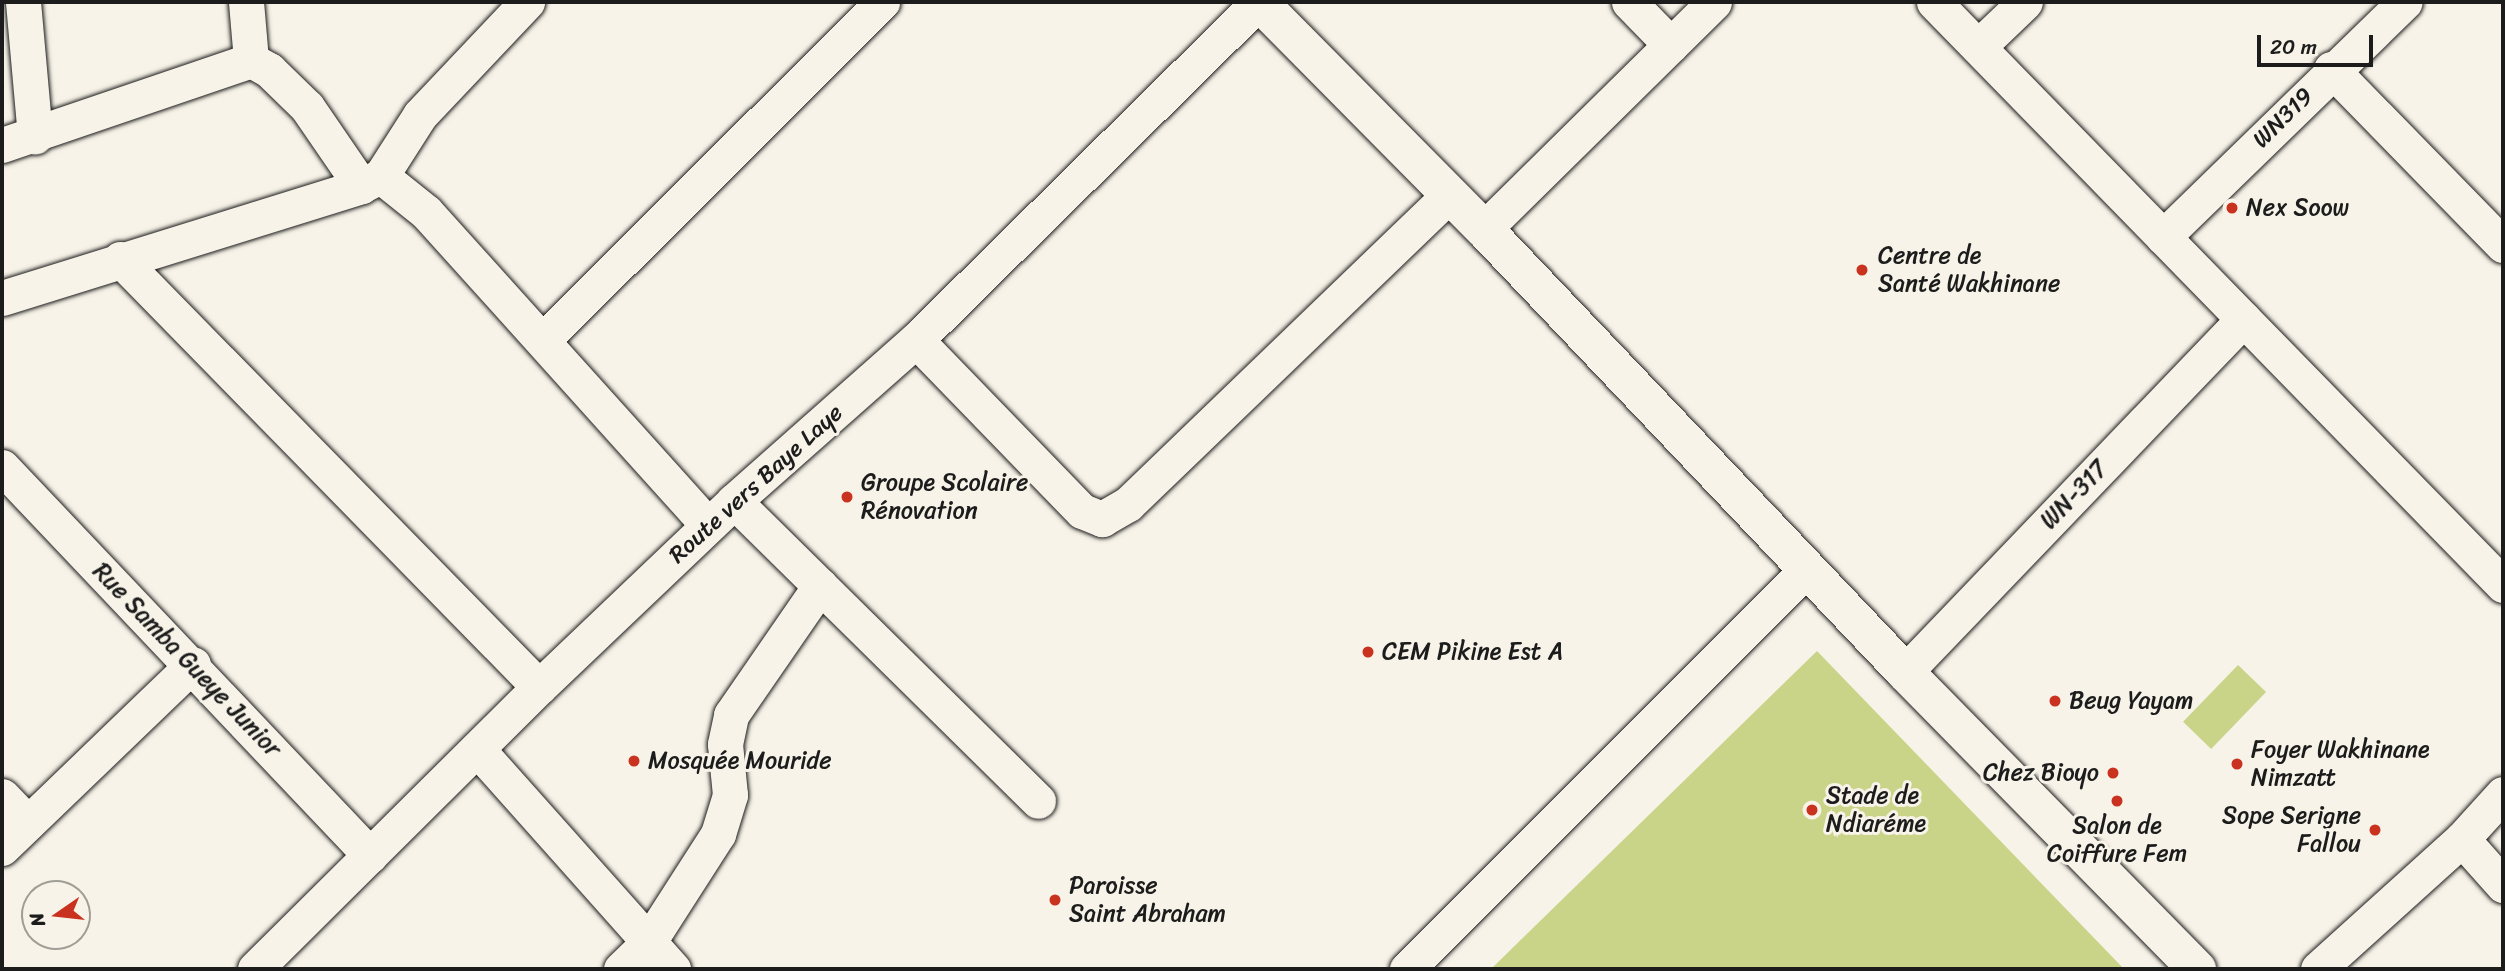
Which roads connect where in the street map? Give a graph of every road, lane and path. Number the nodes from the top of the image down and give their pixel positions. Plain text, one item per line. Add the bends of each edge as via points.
1 (23, 2) edge
2 (246, 2) edge
3 (882, 2) edge
4 (1259, 2) edge
5 (1629, 2) edge
6 (1714, 2) edge
7 (1934, 2) edge
8 (2025, 2) edge
9 (2405, 2) edge
10 (522, 4) edge
11 (1671, 45) junction
12 (1978, 47) junction
13 (251, 60) junction
14 (2331, 69) junction
15 (35, 136) junction
16 (2, 145) edge
17 (371, 181) junction
18 (1450, 194) junction
19 (1484, 229) junction
20 (2164, 237) junction
21 (2503, 246) edge
22 (120, 259) junction
23 (2, 298) edge
24 (2244, 319) junction
25 (542, 340) junction
26 (916, 340) junction
27 (2, 467) edge
28 (734, 501) junction
29 (708, 525) junction
30 (1808, 568) junction
31 (2503, 585) edge
32 (820, 586) junction
33 (193, 664) junction
34 (1905, 672) junction
35 (539, 687) junction
36 (477, 749) junction
37 (2503, 794) edge
38 (2, 796) edge
39 (1038, 801) dead end
40 (28, 823) junction
41 (2462, 839) junction
42 (2, 848) edge
43 (370, 855) junction
44 (2503, 885) edge
45 (648, 943) junction
46 (255, 969) edge
47 (621, 969) edge
48 (673, 969) edge
49 (1407, 969) edge
50 (2197, 969) edge
51 (2318, 969) edge

1 - 15 street
2 - 13 street
3 - 25 street
4 - 18 street
4 - 26 street, Route vers Baye Laye
5 - 11 street
6 - 11 street
7 - 12 street
8 - 12 street
9 - 14 street, WN319
10 - 17 street via 419,115
11 - 19 street
12 - 20 street
13 - 15 street
13 - 17 street via 269,70 307,107
14 - 20 street, WN319
14 - 21 street
15 - 16 street
17 - 22 street
17 - 25 street via 426,212
18 - 19 street
18 - 26 street via 1128,504 1102,519 1082,511
19 - 30 street
20 - 24 street
22 - 23 street
22 - 35 street
24 - 31 street
24 - 34 street, WN-317 / WN-317
25 - 29 street
26 - 28 street, Route vers Baye Laye
27 - 33 street, Rue Samba Gueye Junior
28 - 29 street, Route vers Baye Laye
28 - 32 street
29 - 35 street, Route vers Baye Laye
30 - 34 street
30 - 49 street
32 - 39 street
32 - 45 street via 731,715 725,744 730,795 718,834
33 - 40 street
33 - 43 street, Rue Samba Gueye Junior
34 - 50 street
35 - 36 street, Route vers Baye Laye
36 - 43 street, Route vers Baye Laye
36 - 45 street
37 - 41 street
38 - 40 street
40 - 42 street
41 - 44 street
41 - 51 street
43 - 46 street, Route vers Baye Laye
45 - 47 street
45 - 48 street

